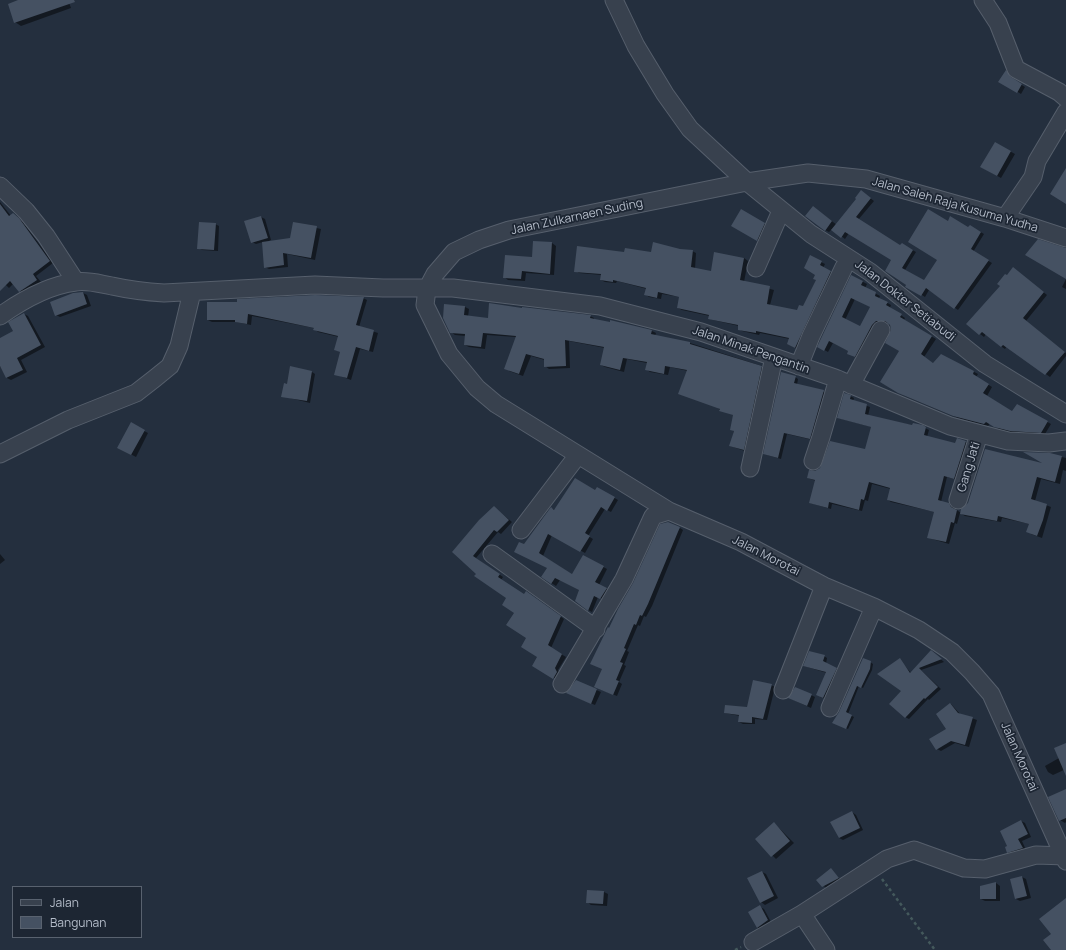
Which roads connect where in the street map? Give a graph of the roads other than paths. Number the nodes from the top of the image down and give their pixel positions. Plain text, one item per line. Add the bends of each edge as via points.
1 (614, 0) edge
2 (983, 0) edge
3 (1066, 98) edge
4 (1066, 112) edge
5 (747, 182) junction
6 (0, 186) edge
7 (781, 211) junction
8 (1005, 218) junction
9 (1066, 238) edge
10 (844, 267) dead end
11 (756, 268) dead end
12 (76, 282) junction
13 (427, 289) junction
14 (192, 292) junction
15 (0, 316) edge
16 (881, 330) dead end
17 (774, 357) junction
18 (799, 366) junction
19 (844, 382) junction
20 (1066, 414) edge
21 (979, 434) junction
22 (1066, 441) edge
23 (0, 454) edge
24 (578, 455) junction
25 (813, 461) dead end
26 (750, 468) dead end
27 (958, 500) dead end
28 (669, 511) junction
29 (521, 530) dead end
30 (492, 554) dead end
31 (824, 586) junction
32 (874, 607) junction
33 (596, 629) junction
34 (562, 684) dead end
35 (783, 690) dead end
36 (830, 708) dead end
37 (1065, 858) edge
38 (802, 914) junction
39 (753, 942) dead end
40 (826, 950) edge

1 - 5 street, Jalan Dokter Setiabudi via 636,46 690,129
2 - 3 street via 998,23 1016,69
4 - 8 street via 1037,161 1033,177
5 - 7 street, Jalan Dokter Setiabudi
5 - 8 street, Jalan Saleh Raja Kusuma Yudha via 808,173 866,179
5 - 13 street, Jalan Zulkarnaen Suding via 509,230 479,240 454,252 435,274
6 - 12 street via 38,226
7 - 11 street
7 - 20 street, Jalan Dokter Setiabudi via 811,234 870,272 985,364
8 - 9 street, Jalan Saleh Raja Kusuma Yudha
10 - 18 street
12 - 14 street, Jalan Minak Pengantin via 90,282 143,292
12 - 15 street via 13,306
13 - 14 street, Jalan Minak Pengantin via 315,285
13 - 17 street, Jalan Minak Pengantin via 453,288 600,306 701,332
13 - 24 street, Jalan Morotai via 426,305 449,354 477,388 496,404
14 - 23 street via 179,346 170,366 136,393 68,420
16 - 19 street
17 - 18 street, Jalan Minak Pengantin
17 - 26 street
18 - 19 street, Jalan Minak Pengantin
19 - 21 street, Jalan Minak Pengantin via 950,426
19 - 25 street
21 - 22 street, Jalan Minak Pengantin via 1008,441
21 - 27 street, Gang Jati
24 - 28 street, Jalan Morotai
24 - 29 street
28 - 31 street, Jalan Morotai via 741,542
28 - 33 street via 653,516 624,579
30 - 33 street
31 - 32 street, Jalan Morotai
31 - 35 street
32 - 36 street
32 - 37 street, Jalan Morotai via 920,630 952,652 991,694
33 - 34 street
37 - 38 street via 1036,855 984,869 964,868 914,850 887,859
38 - 39 street
38 - 40 street

